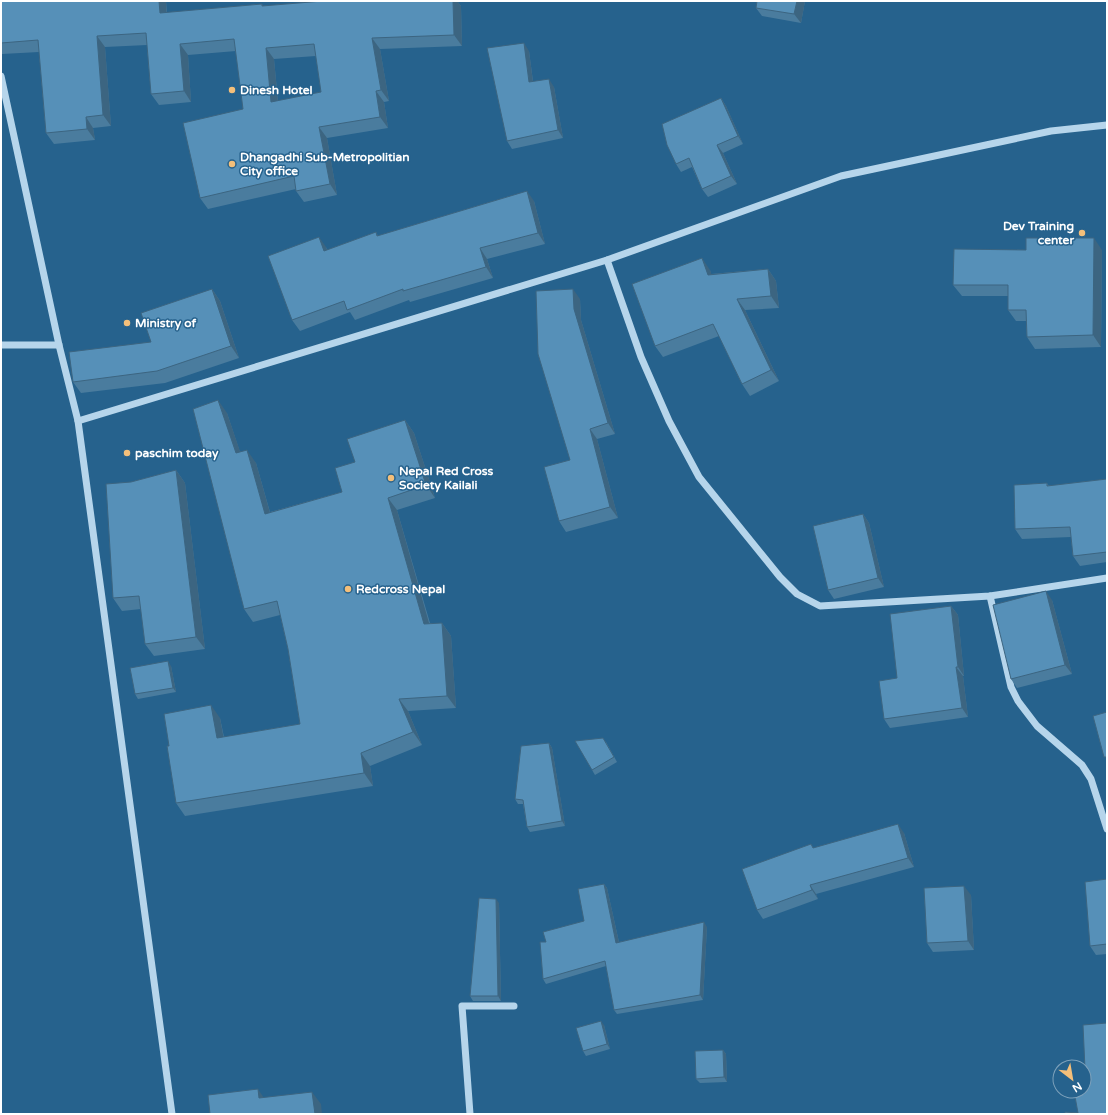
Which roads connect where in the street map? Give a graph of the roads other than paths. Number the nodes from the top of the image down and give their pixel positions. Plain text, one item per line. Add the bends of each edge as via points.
1 (1, 76) edge
2 (1107, 125) edge
3 (607, 260) junction
4 (1, 345) edge
5 (59, 345) junction
6 (78, 421) junction
7 (1107, 578) edge
8 (990, 596) junction
9 (1107, 829) edge
10 (514, 1006) dead end
11 (172, 1114) edge
12 (470, 1114) edge

1 - 5 street
2 - 3 street via 1051,131 841,176
3 - 6 street
3 - 8 street via 641,357 669,421 699,477 780,577 797,594 820,606
4 - 5 street
5 - 6 street
6 - 11 street
7 - 8 street
8 - 9 street via 1010,686 1037,726 1082,765 1091,779
10 - 12 street via 462,1006

